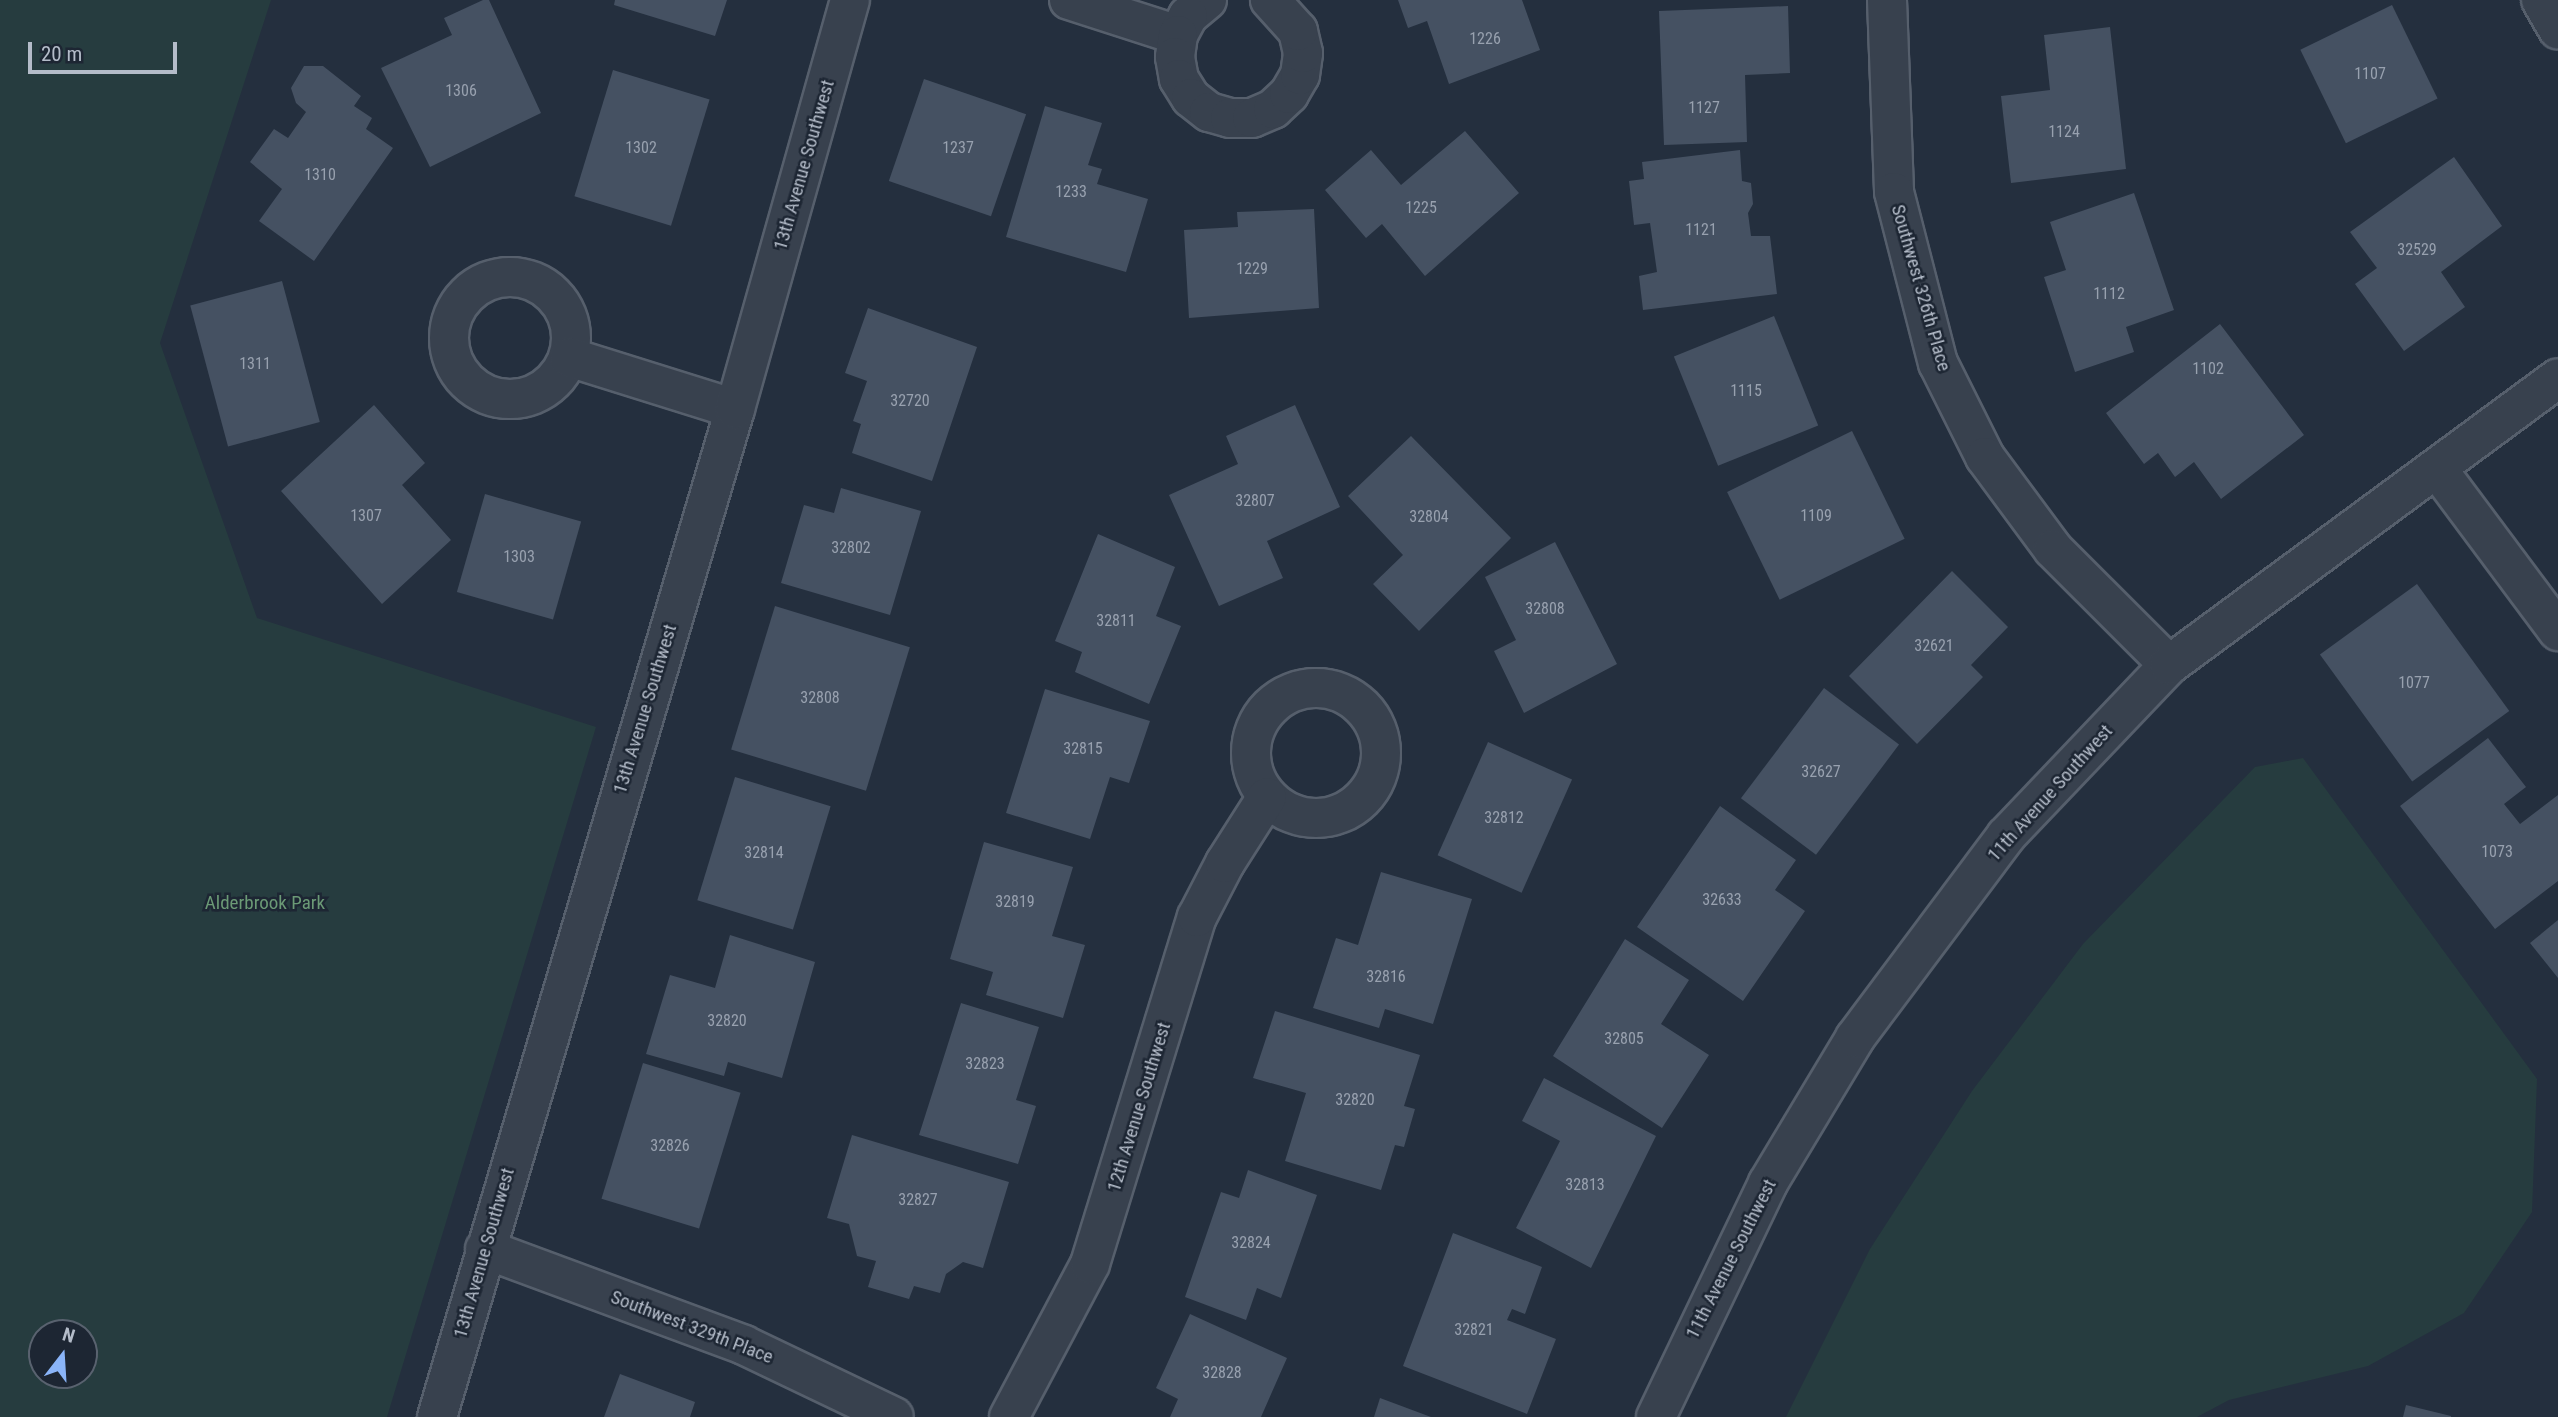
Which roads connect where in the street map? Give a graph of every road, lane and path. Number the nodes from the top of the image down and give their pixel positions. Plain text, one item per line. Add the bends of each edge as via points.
1 (850, 0) edge
2 (1069, 0) edge
3 (1207, 0) edge
4 (1270, 0) edge
5 (1887, 0) edge
6 (2541, 0) edge
7 (2558, 30) edge
8 (1178, 35) junction
9 (569, 357) dead end
10 (2558, 378) edge
11 (735, 409) junction
12 (2438, 470) junction
13 (2558, 631) edge
14 (2169, 665) junction
15 (1267, 797) dead end
16 (485, 1249) junction
17 (437, 1417) edge
18 (894, 1417) edge
19 (1009, 1417) edge
20 (1656, 1417) edge

1 - 11 street, 13th Avenue Southwest
2 - 8 street
3 - 8 street via 1188,16
4 - 8 street via 1298,31 1303,53 1300,75 1290,94 1252,118 1209,112 1191,98 1175,58
5 - 14 street, Southwest 326th Place via 1894,192 1938,363 1985,457 2053,549
6 - 7 street
9 - 11 street
10 - 12 street, 11th Avenue Southwest
11 - 16 street, 13th Avenue Southwest
12 - 13 street
12 - 14 street, 11th Avenue Southwest
14 - 20 street, 11th Avenue Southwest via 2006,836 1855,1038 1768,1184
15 - 19 street, 12th Avenue Southwest via 1197,917 1090,1264
16 - 17 street, 13th Avenue Southwest
16 - 18 street, Southwest 329th Place via 744,1345

